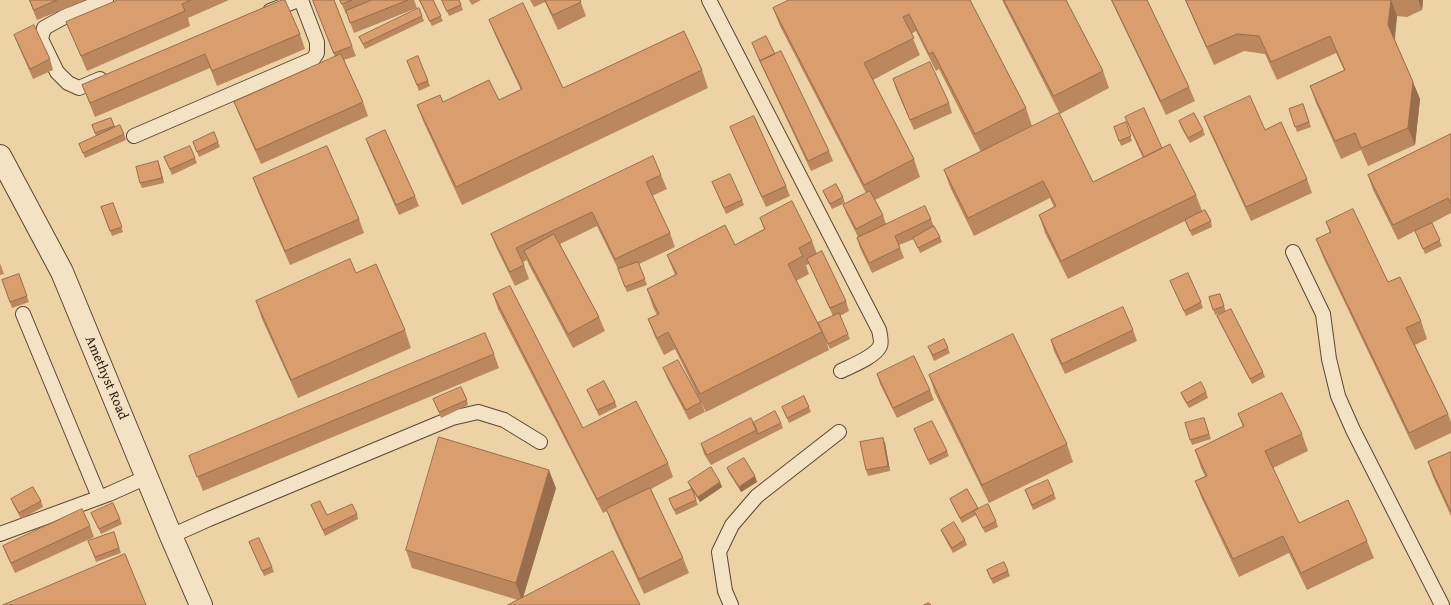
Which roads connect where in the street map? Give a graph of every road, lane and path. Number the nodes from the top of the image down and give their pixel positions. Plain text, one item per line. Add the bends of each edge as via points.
1 (106, 0) edge
2 (298, 0) edge
3 (301, 0) edge
4 (709, 0) edge
5 (256, 16) edge
6 (114, 73) edge
7 (134, 136) dead end
8 (0, 156) edge
9 (1293, 252) dead end
10 (23, 314) dead end
11 (842, 371) dead end
12 (839, 432) dead end
13 (540, 442) dead end
14 (147, 476) junction
15 (99, 497) junction
16 (0, 534) edge
17 (171, 536) junction
18 (201, 605) edge
19 (731, 605) edge
20 (1442, 605) edge

1 - 6 lane via 44,28 41,39 57,72 68,83 79,88
2 - 5 lane
3 - 7 lane via 317,42 317,54 313,59
4 - 11 lane via 879,330 880,346 871,355
8 - 14 street, Amethyst Road via 62,272
9 - 20 lane via 1323,314 1329,359 1338,396
10 - 15 lane
12 - 19 lane via 757,496 732,525 719,552
13 - 17 lane via 504,420 478,412 452,418
14 - 15 lane
14 - 17 street, Amethyst Road
15 - 16 lane
17 - 18 street, Amethyst Road

